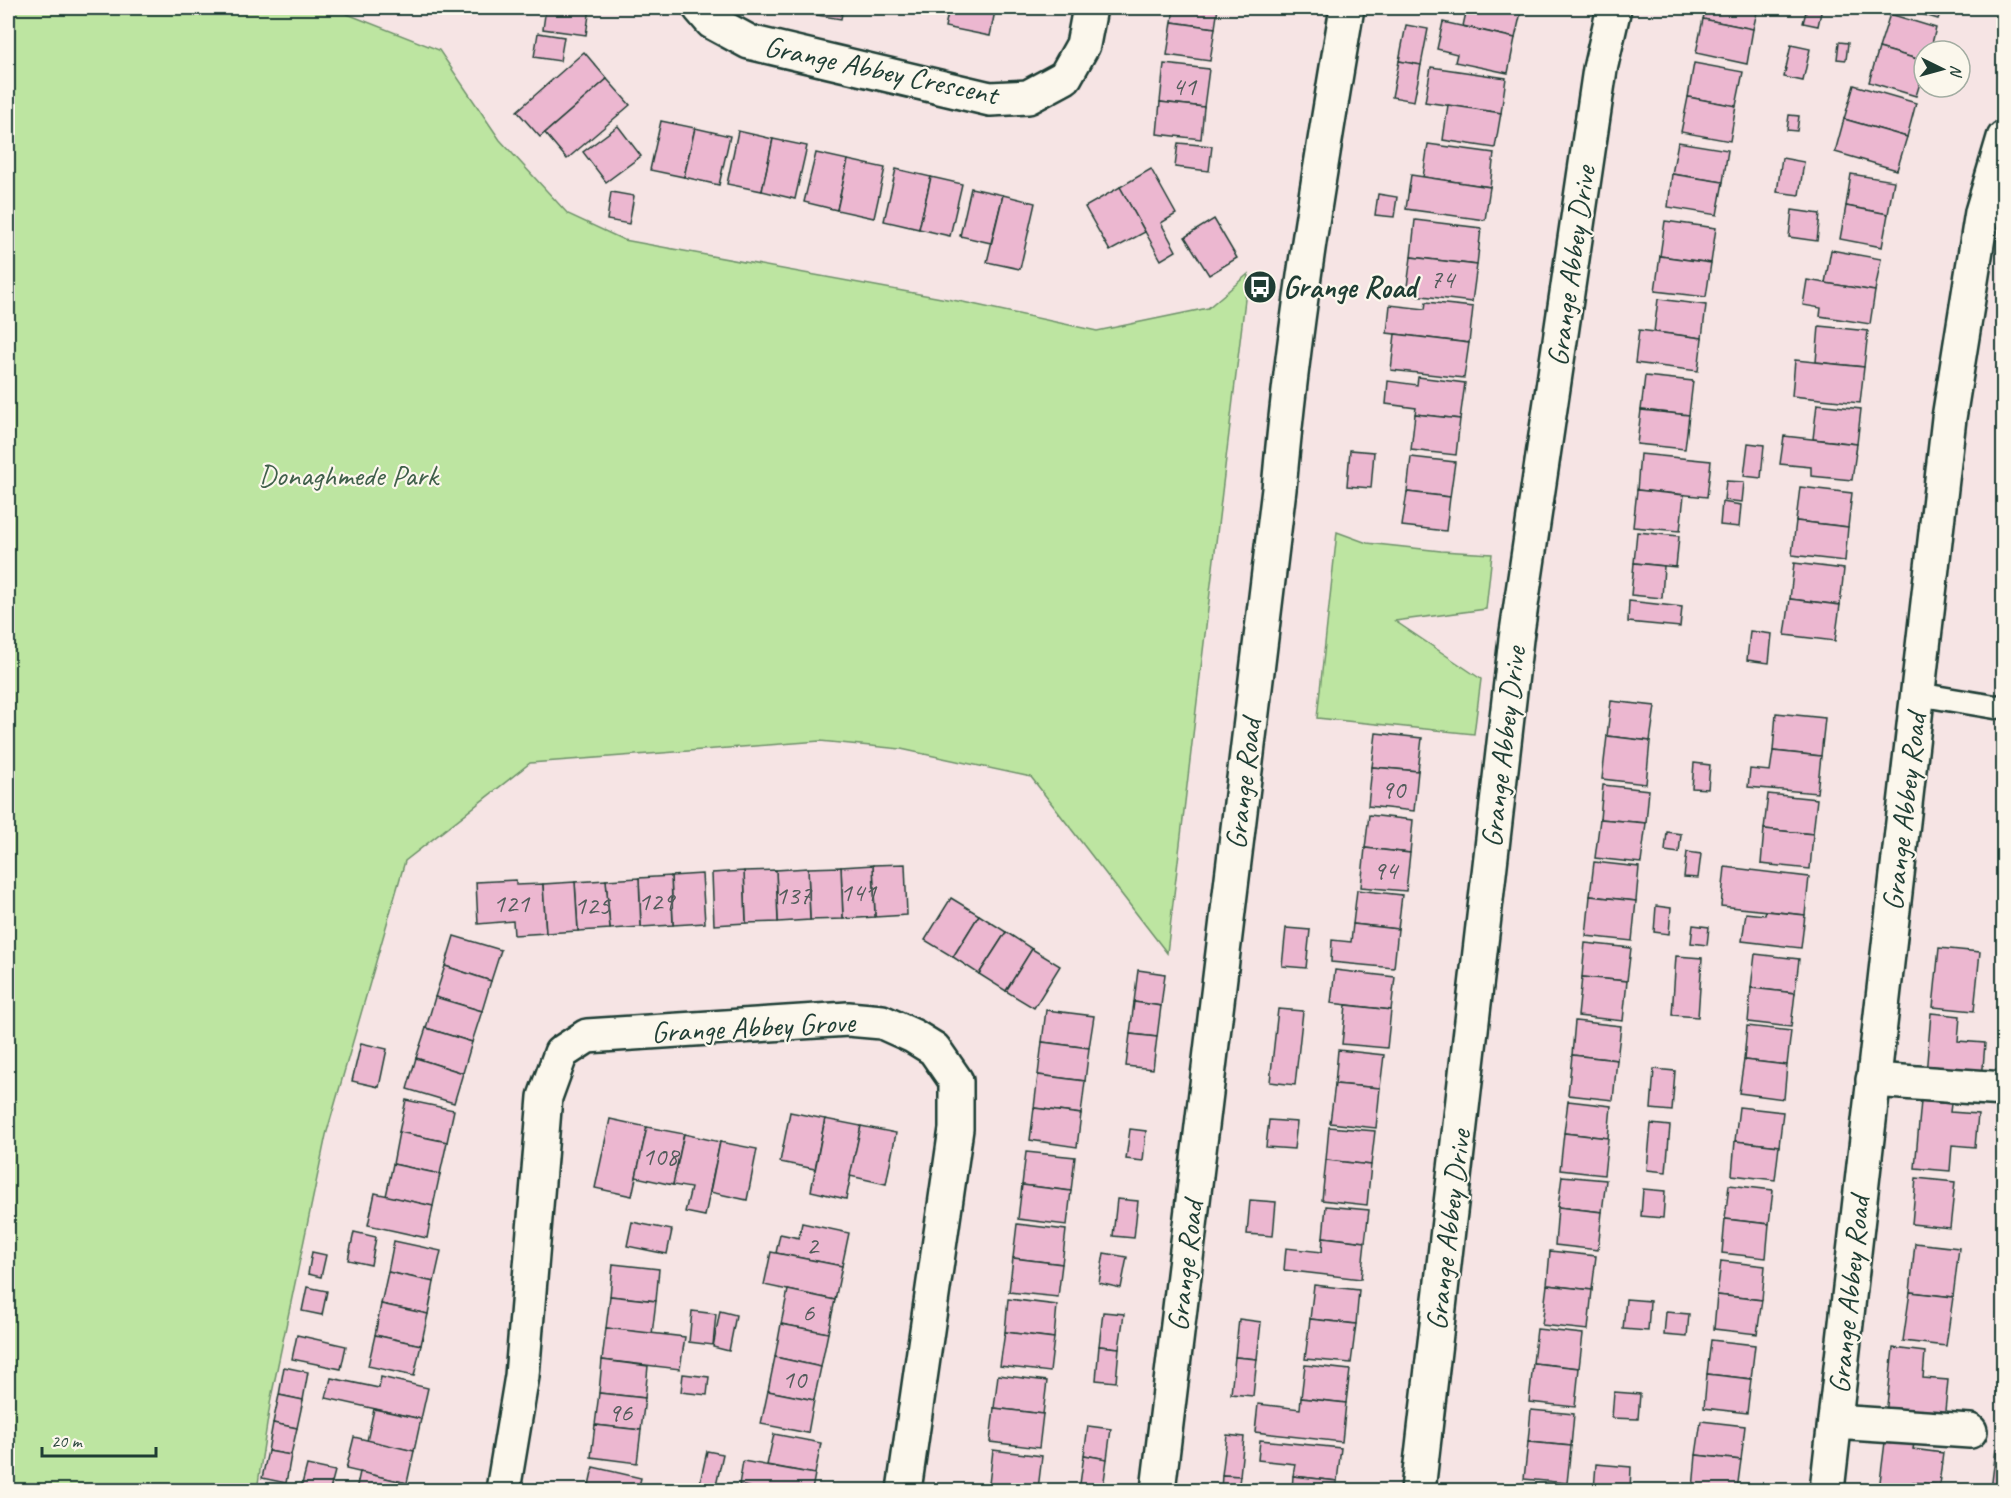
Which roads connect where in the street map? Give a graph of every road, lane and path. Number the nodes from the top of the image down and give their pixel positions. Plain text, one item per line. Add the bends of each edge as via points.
1 (700, 8) edge
2 (1090, 8) edge
3 (1347, 8) edge
4 (1614, 8) edge
5 (2004, 138) edge
6 (1917, 694) junction
7 (2004, 706) edge
8 (1873, 1080) junction
9 (2004, 1089) edge
10 (1835, 1422) junction
11 (1970, 1431) dead end
12 (502, 1491) edge
13 (904, 1491) edge
14 (1158, 1491) edge
15 (1418, 1491) edge
16 (1827, 1491) edge

1 - 2 street, Grange Abbey Crescent via 711,22 749,42 990,99 1028,98 1065,77 1083,45
3 - 14 street, Grange Road via 1290,377
4 - 15 street, Grange Abbey Drive via 1600,69 1516,639
5 - 6 street, Grange Abbey Road via 1982,212 1949,418
6 - 7 lane via 1995,708
6 - 8 street, Grange Abbey Road
8 - 9 street
8 - 10 street, Grange Abbey Road
10 - 11 street
10 - 16 street, Grange Abbey Road
12 - 13 street, Grange Abbey Grove via 522,1376 545,1097 561,1053 587,1036 848,1018 882,1022 913,1036 934,1049 956,1081 956,1129

